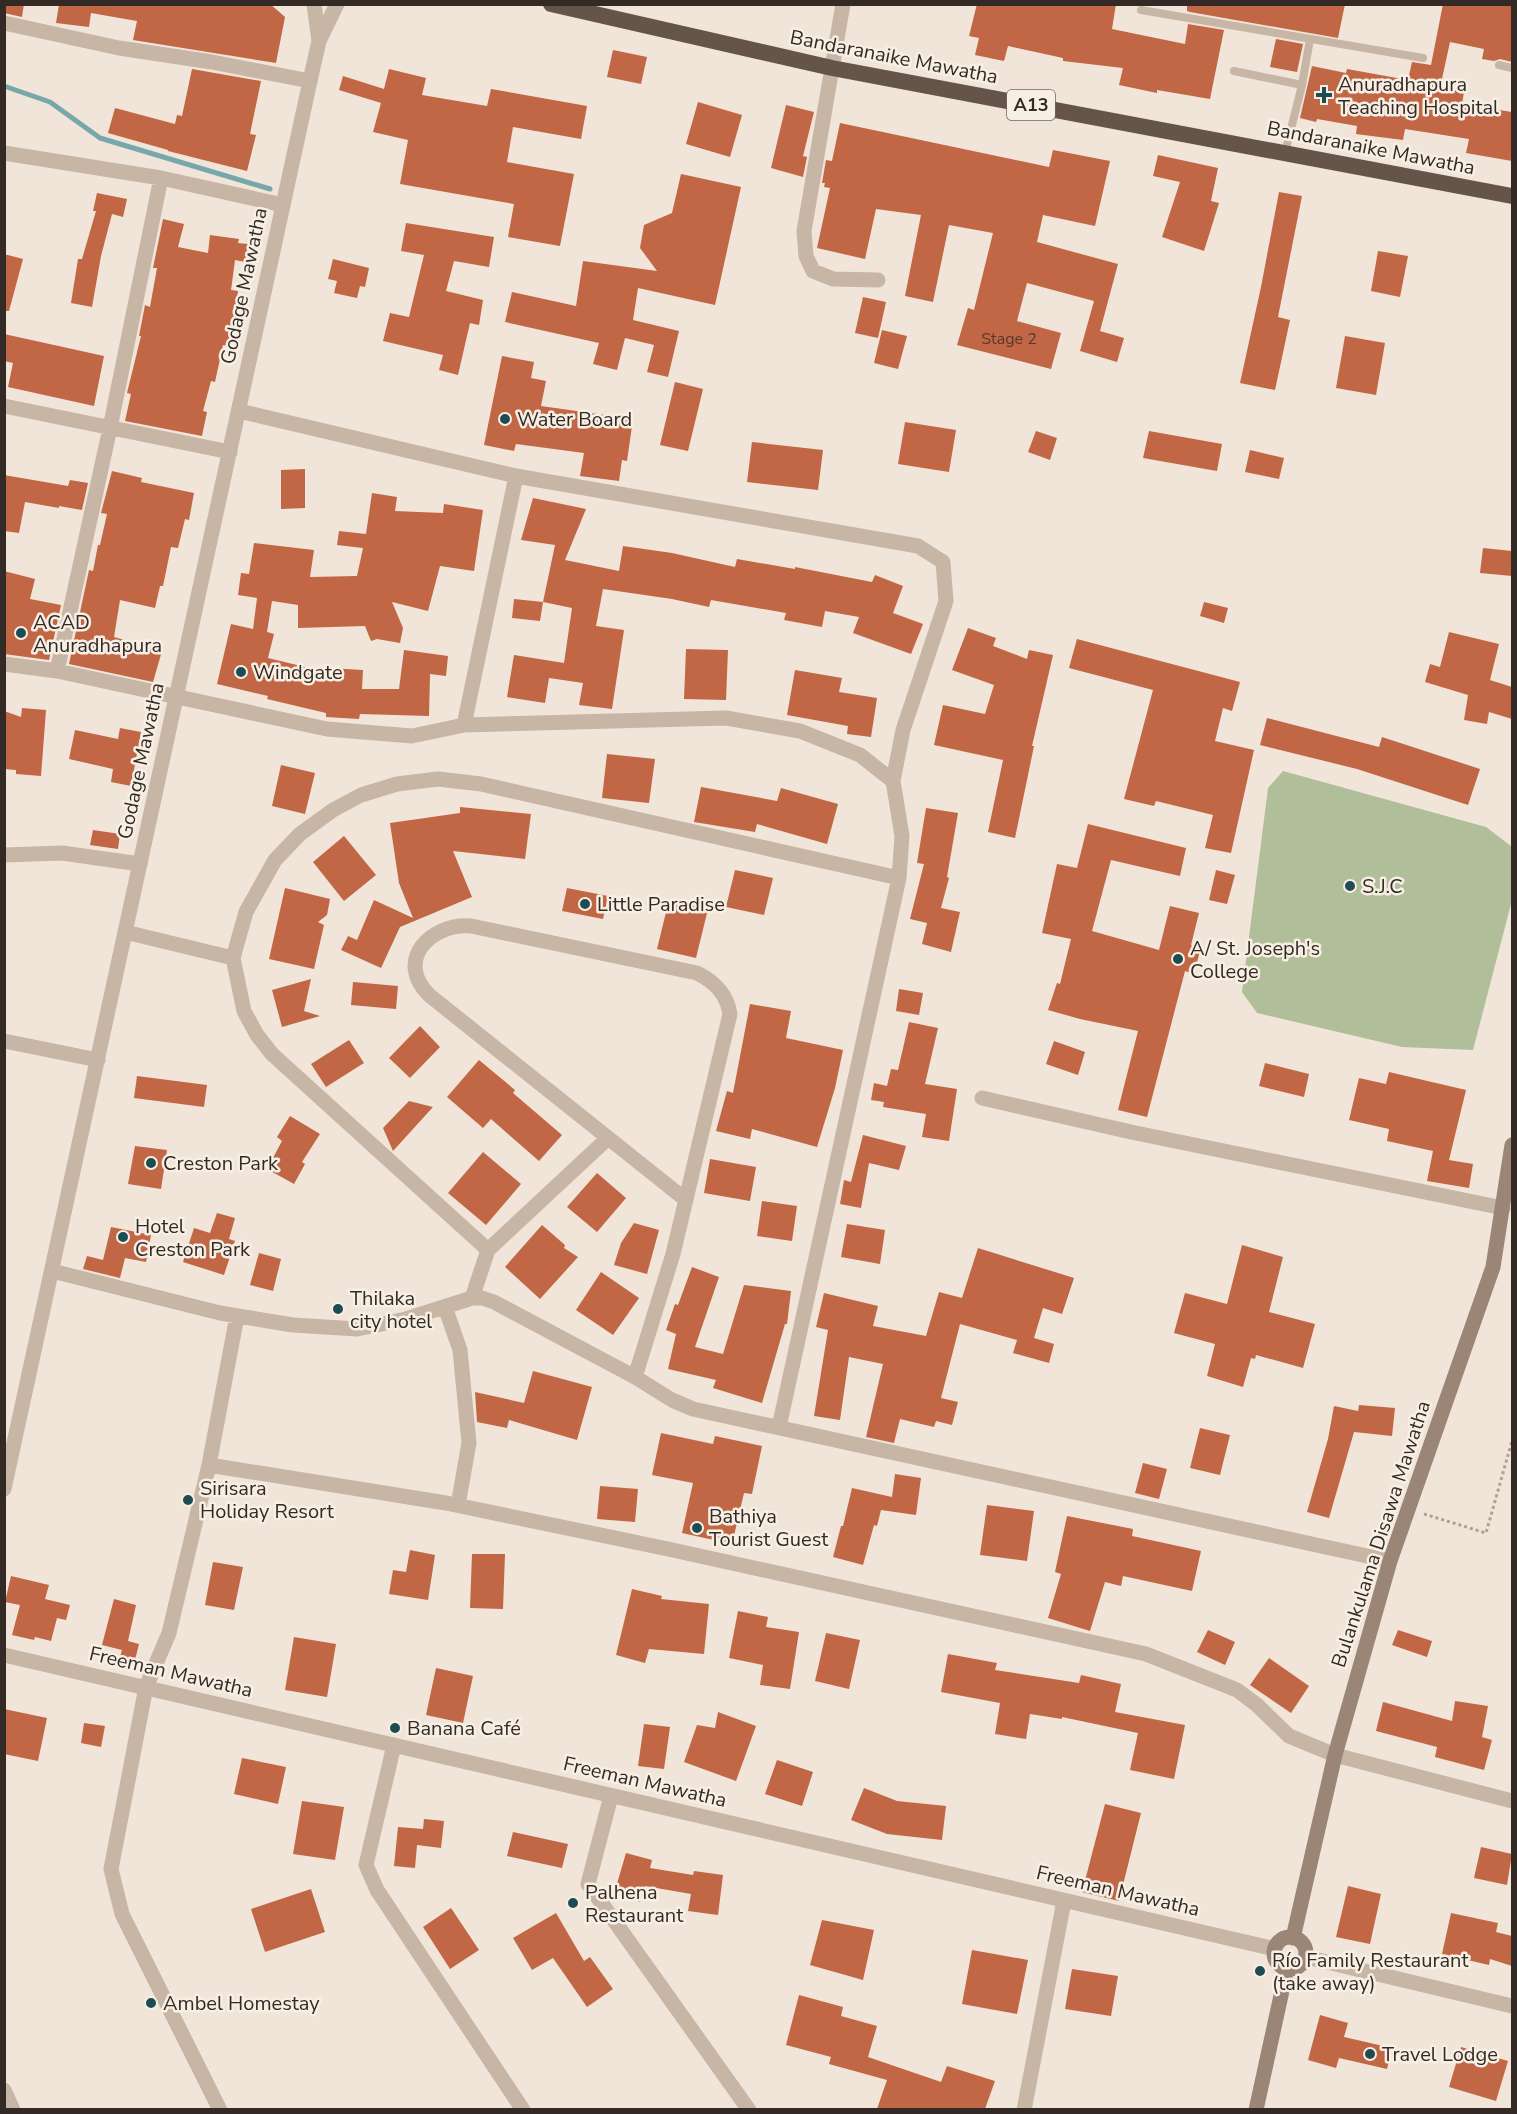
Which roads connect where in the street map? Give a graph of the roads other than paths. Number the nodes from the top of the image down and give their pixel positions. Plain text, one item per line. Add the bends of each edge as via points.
1 (314, 4) edge
2 (337, 4) edge
3 (551, 4) edge
4 (843, 4) edge
5 (1141, 10) dead end
6 (4, 23) edge
7 (1310, 39) junction
8 (319, 41) junction
9 (1423, 58) dead end
10 (1499, 65) dead end
11 (832, 68) junction
12 (1512, 68) edge
13 (1234, 71) dead end
14 (310, 81) junction
15 (1302, 85) junction
16 (4, 153) edge
17 (1285, 153) junction
18 (161, 178) junction
19 (1512, 196) edge
20 (283, 205) junction
21 (878, 280) dead end
22 (4, 406) edge
23 (238, 411) junction
24 (110, 428) junction
25 (230, 452) junction
26 (516, 476) junction
27 (4, 664) edge
28 (57, 671) junction
29 (177, 696) junction
30 (464, 725) junction
31 (893, 781) junction
32 (4, 855) edge
33 (140, 864) junction
34 (899, 878) junction
35 (126, 932) junction
36 (233, 958) junction
37 (4, 1041) edge
38 (98, 1060) junction
39 (982, 1098) dead end
40 (607, 1139) junction
41 (1512, 1144) edge
42 (686, 1200) junction
43 (1503, 1208) junction
44 (488, 1250) junction
45 (52, 1271) junction
46 (472, 1298) junction
47 (445, 1306) junction
48 (237, 1316) junction
49 (635, 1377) junction
50 (779, 1427) junction
51 (209, 1465) junction
52 (4, 1490) edge
53 (458, 1505) junction
54 (1390, 1561) junction
55 (4, 1655) edge
56 (146, 1687) junction
57 (394, 1745) junction
58 (1335, 1755) junction
59 (611, 1796) junction
60 (1512, 1801) edge
61 (1064, 1900) junction
62 (1293, 1938) junction
63 (1275, 1949) junction
64 (1306, 1957) junction
65 (1287, 1968) junction
66 (1512, 2006) edge
67 (4, 2090) edge
68 (13, 2109) edge
69 (220, 2109) edge
70 (523, 2109) edge
71 (749, 2109) edge
72 (1024, 2109) edge
73 (1256, 2109) edge

1 - 8 street, Godage Mawatha
2 - 8 street, Godage Mawatha
3 - 11 highway, Bandaranaike Mawatha / A13
4 - 11 street
5 - 7 lane
6 - 14 street via 119,48
7 - 9 lane
7 - 15 lane
8 - 14 street, Godage Mawatha
10 - 12 lane
11 - 17 highway, Bandaranaike Mawatha / A13
11 - 21 street via 804,231 806,256 813,271 833,279
13 - 15 lane
14 - 20 street, Godage Mawatha
15 - 17 lane
16 - 18 street
17 - 19 highway, Bandaranaike Mawatha / A13
18 - 20 street
18 - 24 street
20 - 23 street, Godage Mawatha
22 - 24 street
23 - 25 street, Godage Mawatha
23 - 26 street
24 - 25 street
24 - 28 street
25 - 29 street, Godage Mawatha
26 - 30 street
26 - 31 street via 918,546 943,562 946,601 903,730
27 - 28 street
28 - 29 street
29 - 30 street via 327,729 412,736
29 - 33 street, Godage Mawatha
30 - 31 street via 726,718 800,731 860,755
31 - 34 street via 902,836
32 - 33 street via 62,854
33 - 35 street, Godage Mawatha
34 - 36 street via 481,784 438,779 397,784 361,795 300,834 275,860 246,912
34 - 50 street
35 - 36 street
35 - 38 street, Godage Mawatha
36 - 44 street via 244,1011 272,1054
37 - 38 street
38 - 45 street, Godage Mawatha
39 - 43 street
40 - 42 street
40 - 42 street via 421,987 416,980 415,962 428,940 450,927 471,926 697,973 717,986 730,1014
40 - 44 street
41 - 43 main road, Bulankulama Disawa Mawatha
42 - 49 street
43 - 54 main road, Bulankulama Disawa Mawatha via 1493,1267
44 - 46 street
45 - 48 street
45 - 52 street, Godage Mawatha
46 - 47 street
46 - 49 street via 494,1302
47 - 48 street via 357,1329
47 - 53 street via 460,1350 470,1443
48 - 51 street
49 - 50 street via 693,1409
50 - 54 street
51 - 53 street
51 - 56 street via 169,1633
53 - 58 street via 1146,1654 1237,1690 1289,1736
54 - 58 main road, Bulankulama Disawa Mawatha
55 - 56 street, Freeman Mawatha
56 - 57 street, Freeman Mawatha
56 - 69 street via 111,1869 122,1914
57 - 59 street, Freeman Mawatha
57 - 70 street via 366,1865 377,1890
58 - 60 street
58 - 62 main road, Bulankulama Disawa Mawatha
59 - 61 street, Freeman Mawatha
59 - 71 street via 588,1884
61 - 63 street, Freeman Mawatha
61 - 72 street
62 - 63 main road via 1284,1939
62 - 64 main road via 1305,1947
63 - 65 main road via 1276,1960
64 - 65 main road via 1297,1968
64 - 66 street
65 - 73 main road
67 - 68 street

